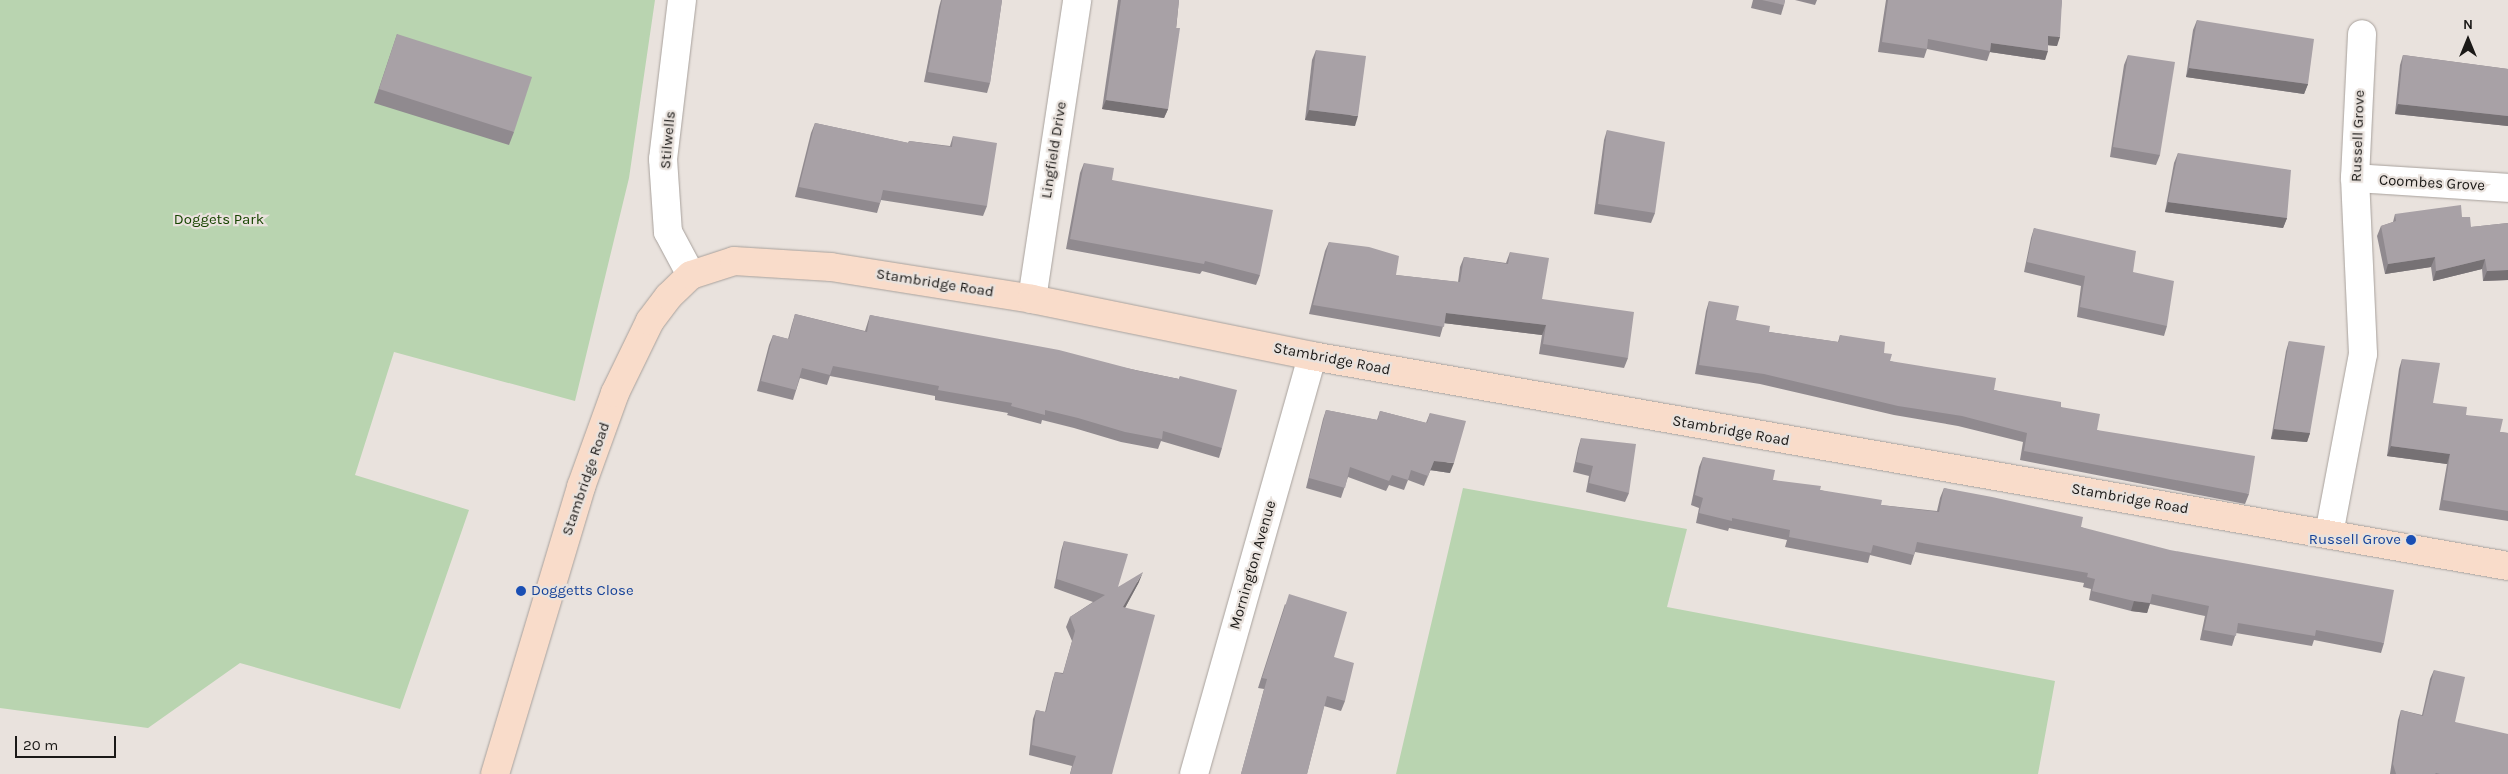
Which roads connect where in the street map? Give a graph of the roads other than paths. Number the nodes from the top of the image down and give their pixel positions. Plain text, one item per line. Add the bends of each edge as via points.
1 (682, 0) edge
2 (1077, 0) edge
3 (2362, 34) dead end
4 (2355, 178) junction
5 (2508, 188) edge
6 (691, 275) junction
7 (1032, 299) junction
8 (1312, 356) junction
9 (2329, 534) junction
10 (2508, 566) edge
11 (494, 774) edge
12 (1194, 774) edge

1 - 6 street, Stilwells via 663,159 668,232
2 - 7 street, Lingfield Drive
3 - 4 street, Russell Grove
4 - 5 street, Coombes Grove
4 - 9 street, Russell Grove via 2362,354
6 - 7 street, Stambridge Road via 734,261 778,262 831,267
6 - 11 street, Stambridge Road via 650,321 615,393 581,487
7 - 8 street, Stambridge Road
8 - 9 street, Stambridge Road
8 - 12 street, Mornington Avenue
9 - 10 street, Stambridge Road

